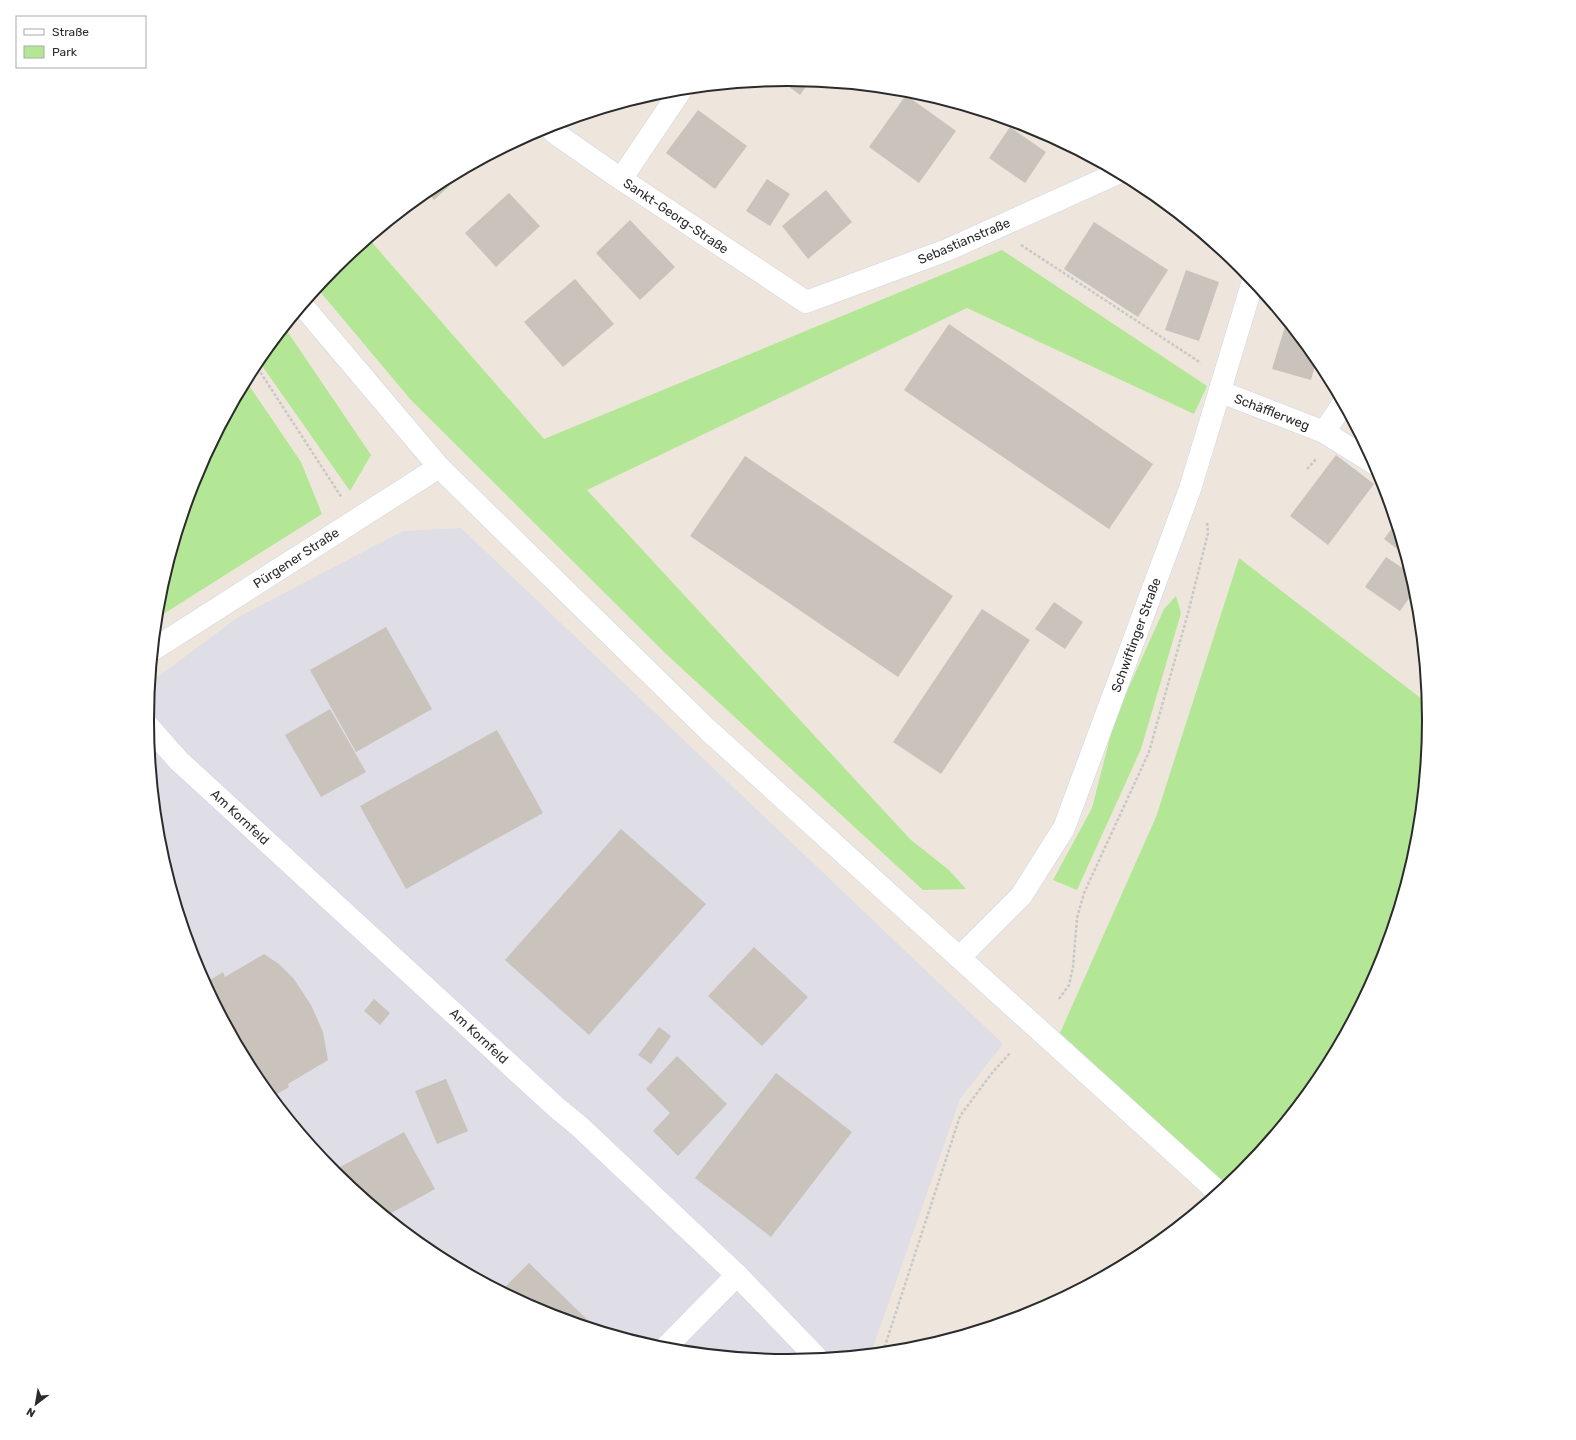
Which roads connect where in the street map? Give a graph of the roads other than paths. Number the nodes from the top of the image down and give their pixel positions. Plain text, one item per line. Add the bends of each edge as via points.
1 (677, 96) edge
2 (553, 131) edge
3 (1112, 176) edge
4 (621, 179) junction
5 (1251, 288) edge
6 (806, 302) joint
7 (305, 309) edge
8 (1223, 385) junction
9 (1340, 408) edge
10 (1324, 432) junction
11 (1365, 458) edge
12 (439, 468) junction
13 (158, 646) edge
14 (154, 733) edge
15 (960, 957) junction
16 (1214, 1189) edge
17 (737, 1275) junction
18 (670, 1343) edge
19 (813, 1353) edge

1 - 4 street
2 - 4 street, Sankt-Georg-Straße
3 - 6 street, Sebastianstraße via 947,250
4 - 6 street, Sankt-Georg-Straße
5 - 8 street, Schwiftinger Straße
7 - 12 street
8 - 10 street, Schäfflerweg
8 - 15 street, Schwiftinger Straße via 1190,489 1064,828 1021,896
9 - 10 street, Schäfflerweg
10 - 11 street, Schäfflerweg
12 - 13 street, Pürgener Straße
12 - 15 street via 707,729
14 - 17 street, Am Kornfeld via 179,761
15 - 16 street
17 - 18 street
17 - 19 street, Am Kornfeld

